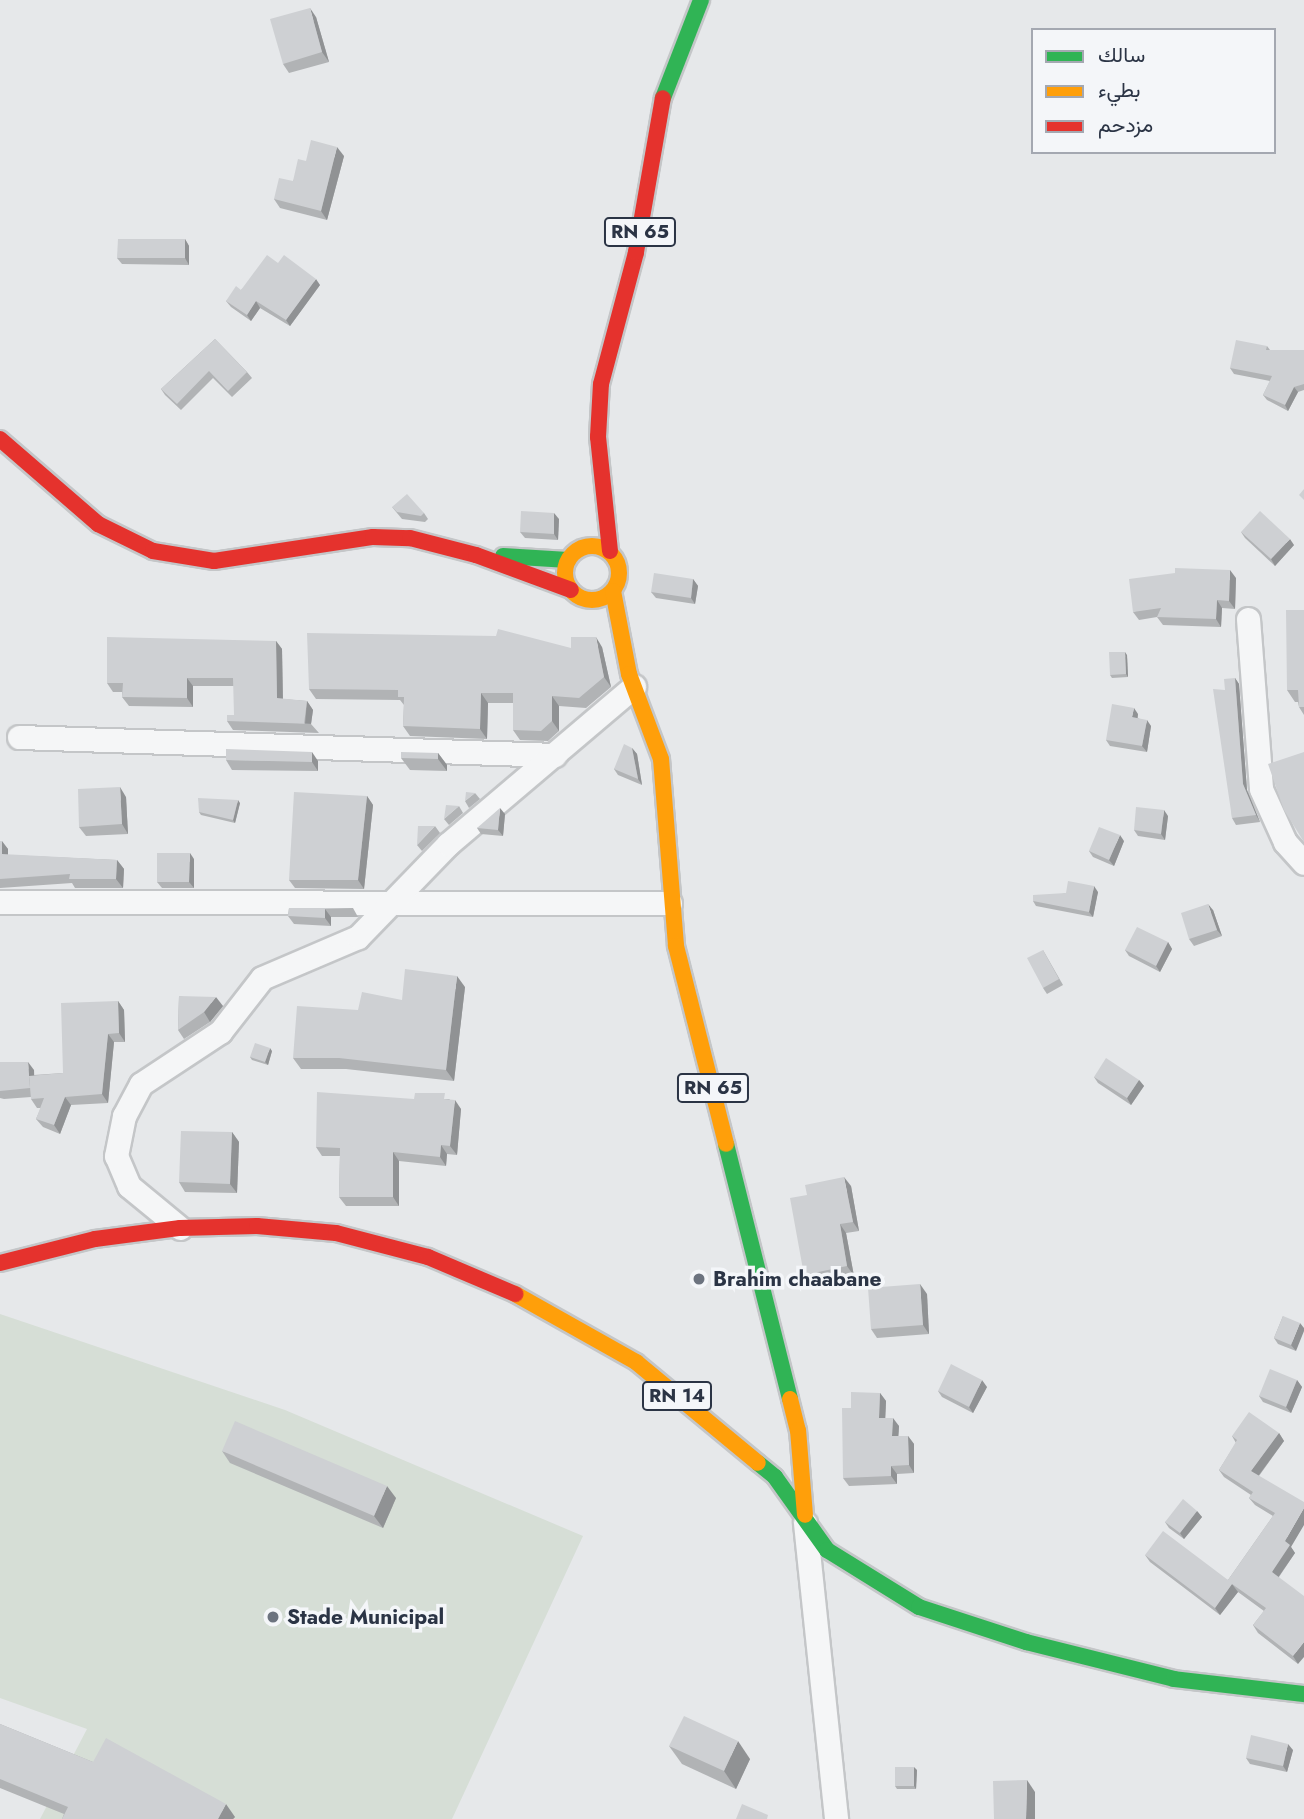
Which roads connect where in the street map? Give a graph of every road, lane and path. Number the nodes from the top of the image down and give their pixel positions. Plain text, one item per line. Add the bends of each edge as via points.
1 (701, 0) edge
2 (0, 439) edge
3 (601, 468) junction
4 (611, 551) junction
5 (476, 555) junction
6 (570, 557) junction
7 (613, 591) junction
8 (574, 592) junction
9 (1248, 619) dead end
10 (626, 663) junction
11 (634, 686) junction
12 (19, 737) dead end
13 (555, 755) junction
14 (1304, 863) edge
15 (0, 902) edge
16 (390, 902) junction
17 (670, 903) junction
18 (180, 1228) junction
19 (0, 1263) edge
20 (805, 1515) junction
21 (1304, 1694) edge
22 (836, 1819) edge

1 - 3 main road, RN 65 via 660,104 636,252 600,393
2 - 5 main road via 98,524 153,551 214,561 391,537 429,541
3 - 4 main road, RN 65
3 - 6 main road, RN 65 via 586,525
4 - 6 main road via 591,545
4 - 7 main road, RN 65 via 620,570
5 - 6 main road
5 - 8 main road
6 - 8 main road via 565,575
7 - 8 main road via 596,600
7 - 10 main road, RN 65
8 - 10 main road, RN 65
9 - 14 street via 1261,789 1285,842
10 - 11 main road, RN 65
11 - 13 street
11 - 17 main road, RN 65 via 661,759
12 - 13 street
13 - 16 street via 448,844
15 - 16 street
16 - 17 street
16 - 18 street via 358,937 262,978 220,1032 141,1084 124,1116 116,1156 129,1186
17 - 20 main road, RN 65 via 676,946 798,1430
18 - 19 main road, RN 14 via 95,1239
18 - 20 main road, RN 14 via 257,1226 335,1233 428,1257 512,1292 635,1362 728,1434 775,1477
20 - 21 main road, RN 14 via 827,1550 919,1606 1026,1642 1174,1679
20 - 22 street

